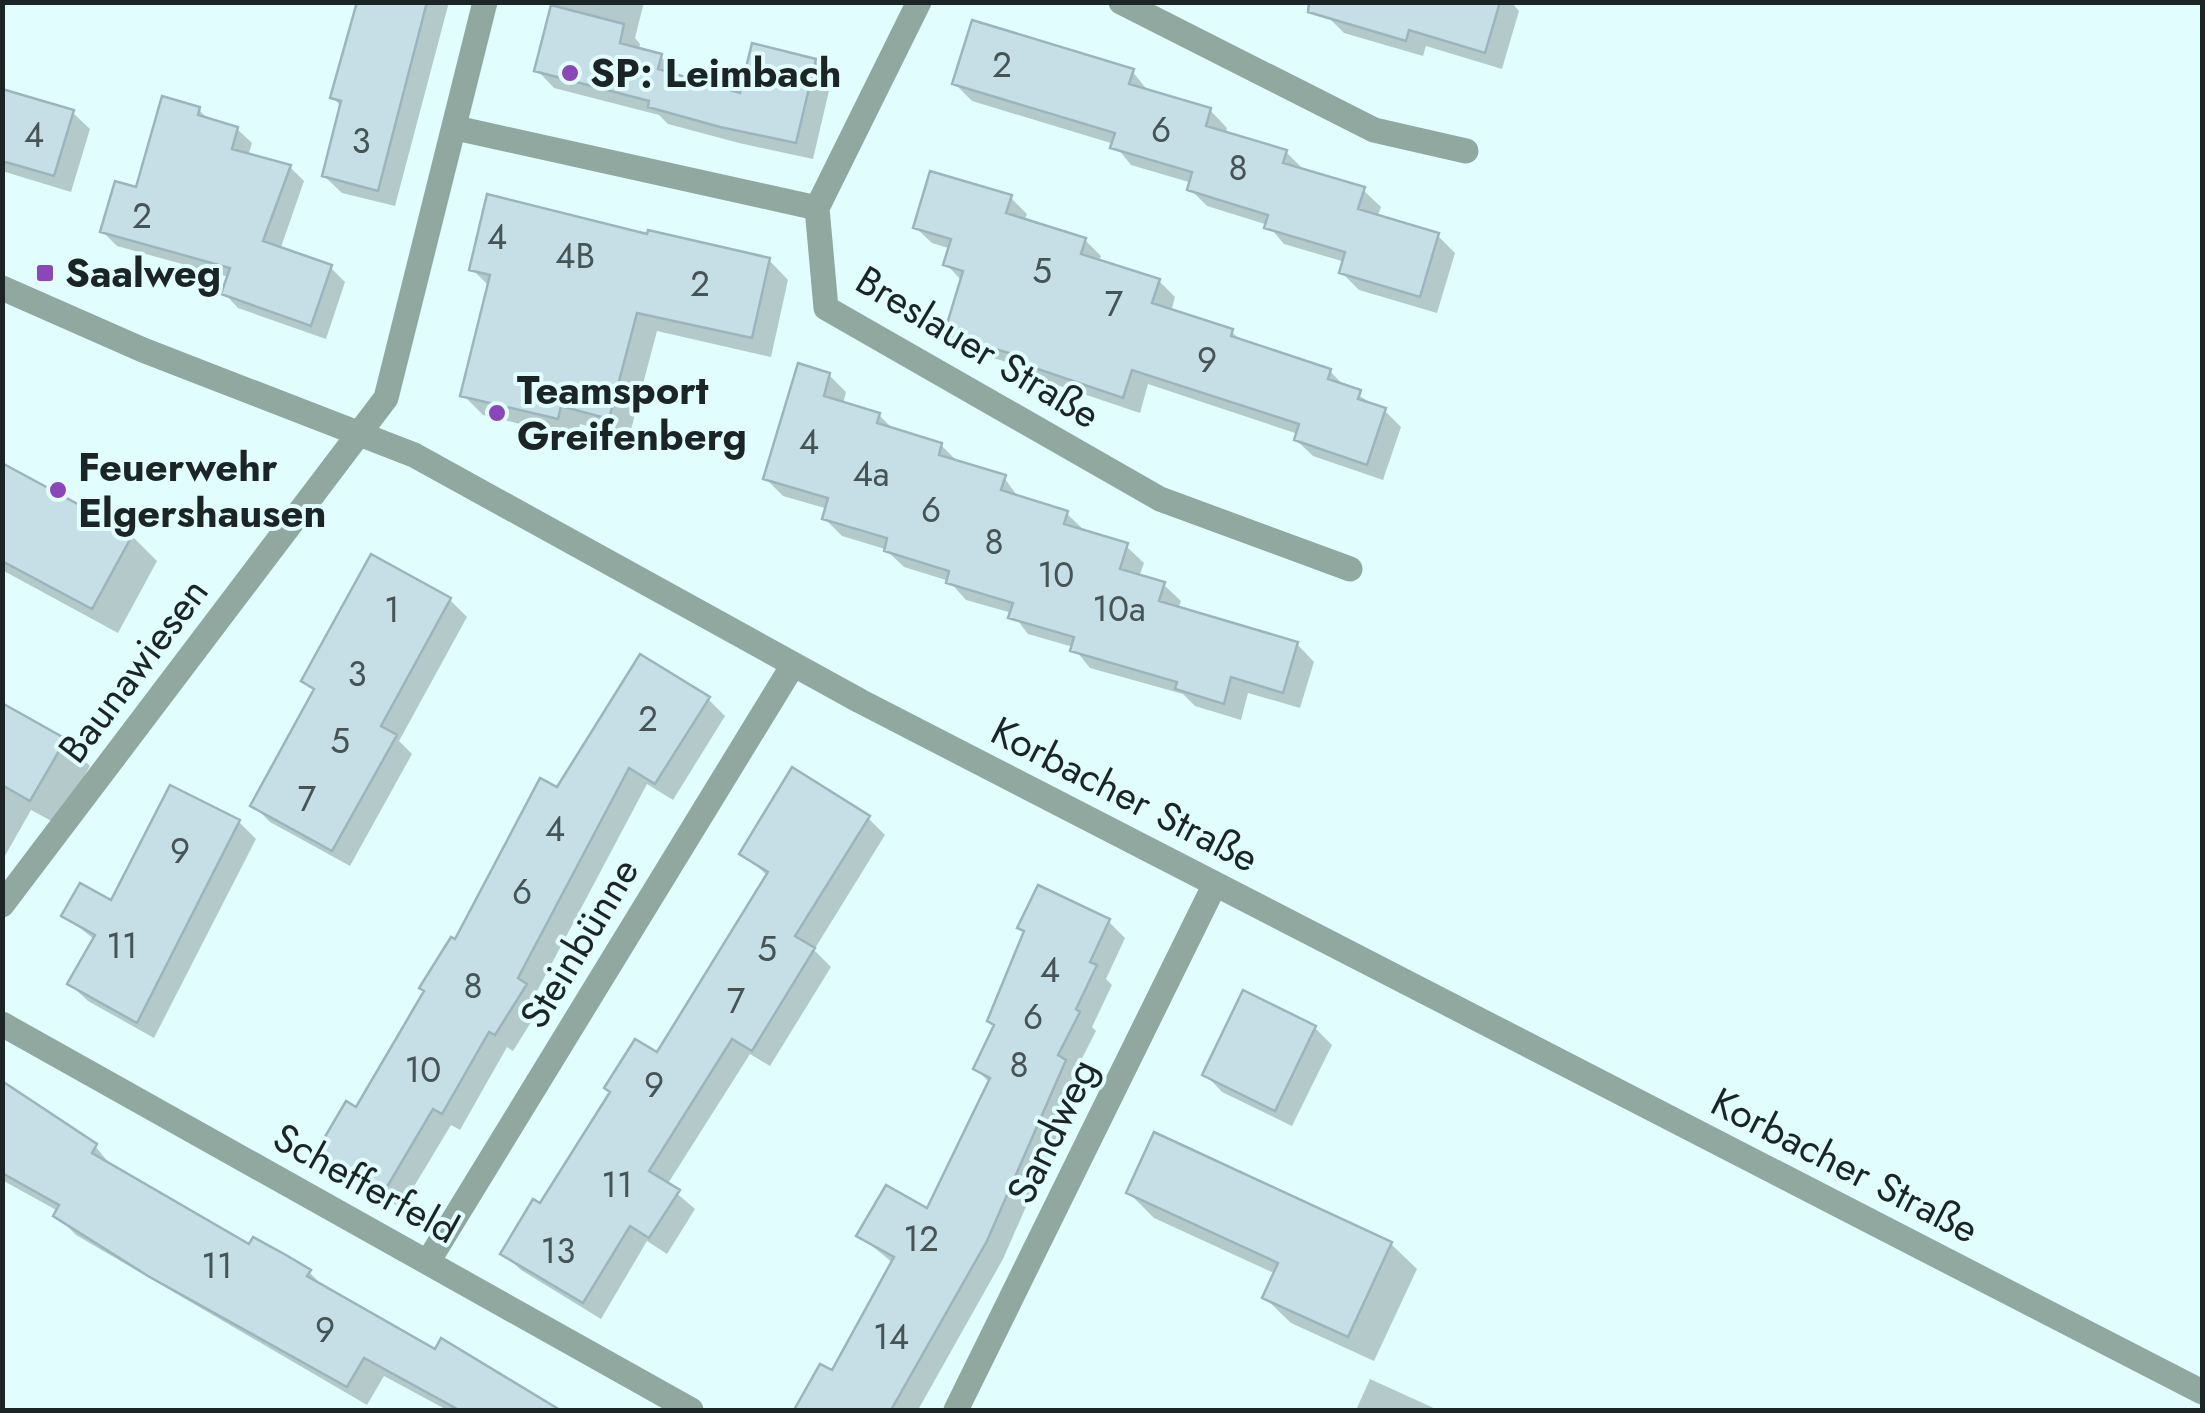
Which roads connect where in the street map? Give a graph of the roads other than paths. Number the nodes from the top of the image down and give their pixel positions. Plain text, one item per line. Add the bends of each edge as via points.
1 (485, 2) edge
2 (920, 2) edge
3 (1122, 2) edge
4 (456, 128) junction
5 (1466, 151) dead end
6 (817, 208) junction
7 (2, 288) edge
8 (359, 432) junction
9 (1350, 569) dead end
10 (794, 665) junction
11 (1215, 884) junction
12 (2, 905) edge
13 (2, 1024) edge
14 (429, 1260) junction
15 (2202, 1392) edge
16 (691, 1410) edge
17 (956, 1410) edge

1 - 4 street
2 - 6 street
3 - 5 street via 1374,130
4 - 6 street
4 - 8 street via 386,398
6 - 9 street, Breslauer Straße via 826,308 1160,499
7 - 8 street, Korbacher Straße via 142,350
8 - 10 street, Korbacher Straße via 414,455
8 - 12 street, Baunawiesen
10 - 11 street, Korbacher Straße
10 - 14 street, Steinbünne
11 - 15 street, Korbacher Straße
11 - 17 street, Sandweg
13 - 14 street, Schefferfeld
14 - 16 street, Schefferfeld

